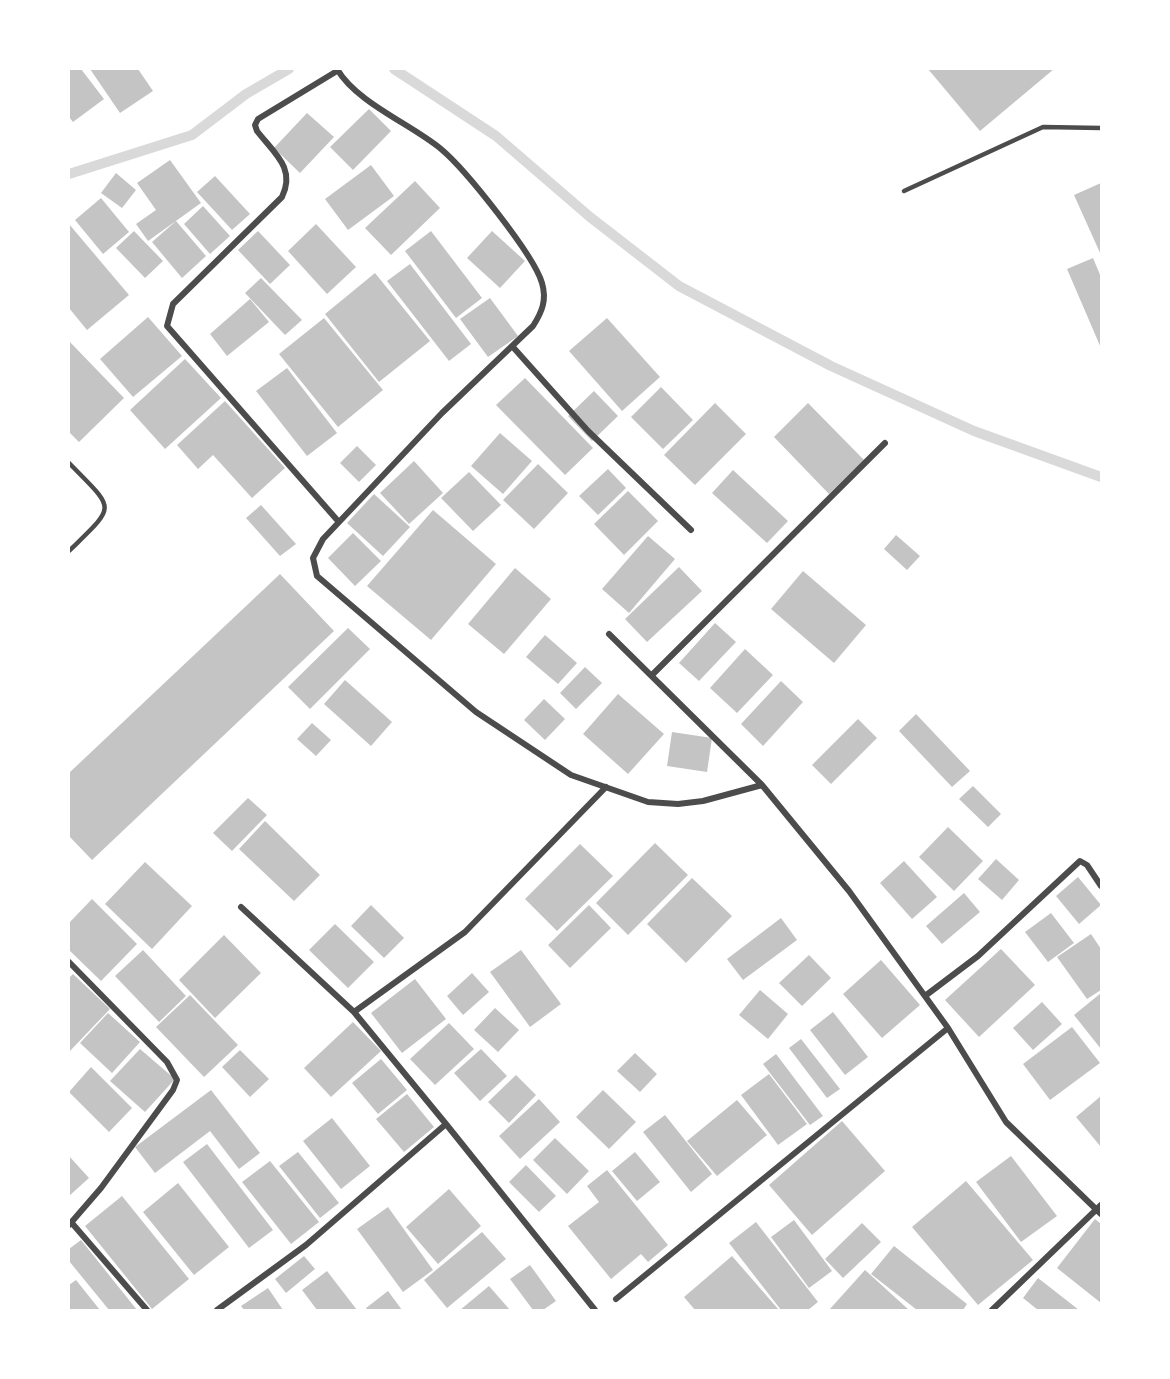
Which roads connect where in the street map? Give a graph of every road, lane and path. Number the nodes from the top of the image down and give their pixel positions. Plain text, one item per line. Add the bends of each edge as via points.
1 (337, 70) edge
2 (1101, 128) edge
3 (904, 191) dead end
4 (512, 346) junction
5 (885, 443) dead end
6 (69, 464) edge
7 (338, 521) junction
8 (691, 530) dead end
9 (69, 551) edge
10 (609, 634) dead end
11 (652, 674) junction
12 (762, 785) junction
13 (606, 787) junction
14 (1101, 886) edge
15 (241, 907) dead end
16 (69, 962) edge
17 (925, 996) junction
18 (354, 1012) junction
19 (948, 1028) junction
20 (446, 1124) junction
21 (1099, 1210) edge
22 (70, 1224) edge
23 (616, 1299) dead end
24 (147, 1310) edge
25 (217, 1310) edge
26 (595, 1310) edge
27 (992, 1310) edge

1 - 4 street via 360,94 416,129 466,172 532,261 542,282 542,314
1 - 7 street via 258,119 257,131 287,170 287,186 282,197 173,304 167,326
2 - 3 lane via 1043,127
4 - 7 street
4 - 8 street via 588,431
5 - 11 street
6 - 9 lane via 104,498 106,508 104,517
7 - 13 street via 316,548 313,558 313,566 324,583 476,712 545,761
10 - 11 street
11 - 12 street
12 - 13 street via 678,804 648,802
12 - 17 street via 849,891
13 - 18 street via 465,932
14 - 17 street via 1080,861 978,956
15 - 18 street
16 - 22 street via 167,1062 177,1080 120,1163
17 - 19 street
18 - 20 street
19 - 21 street via 1006,1122
19 - 23 street
20 - 25 street via 306,1245
20 - 26 street
21 - 27 street
22 - 24 street

